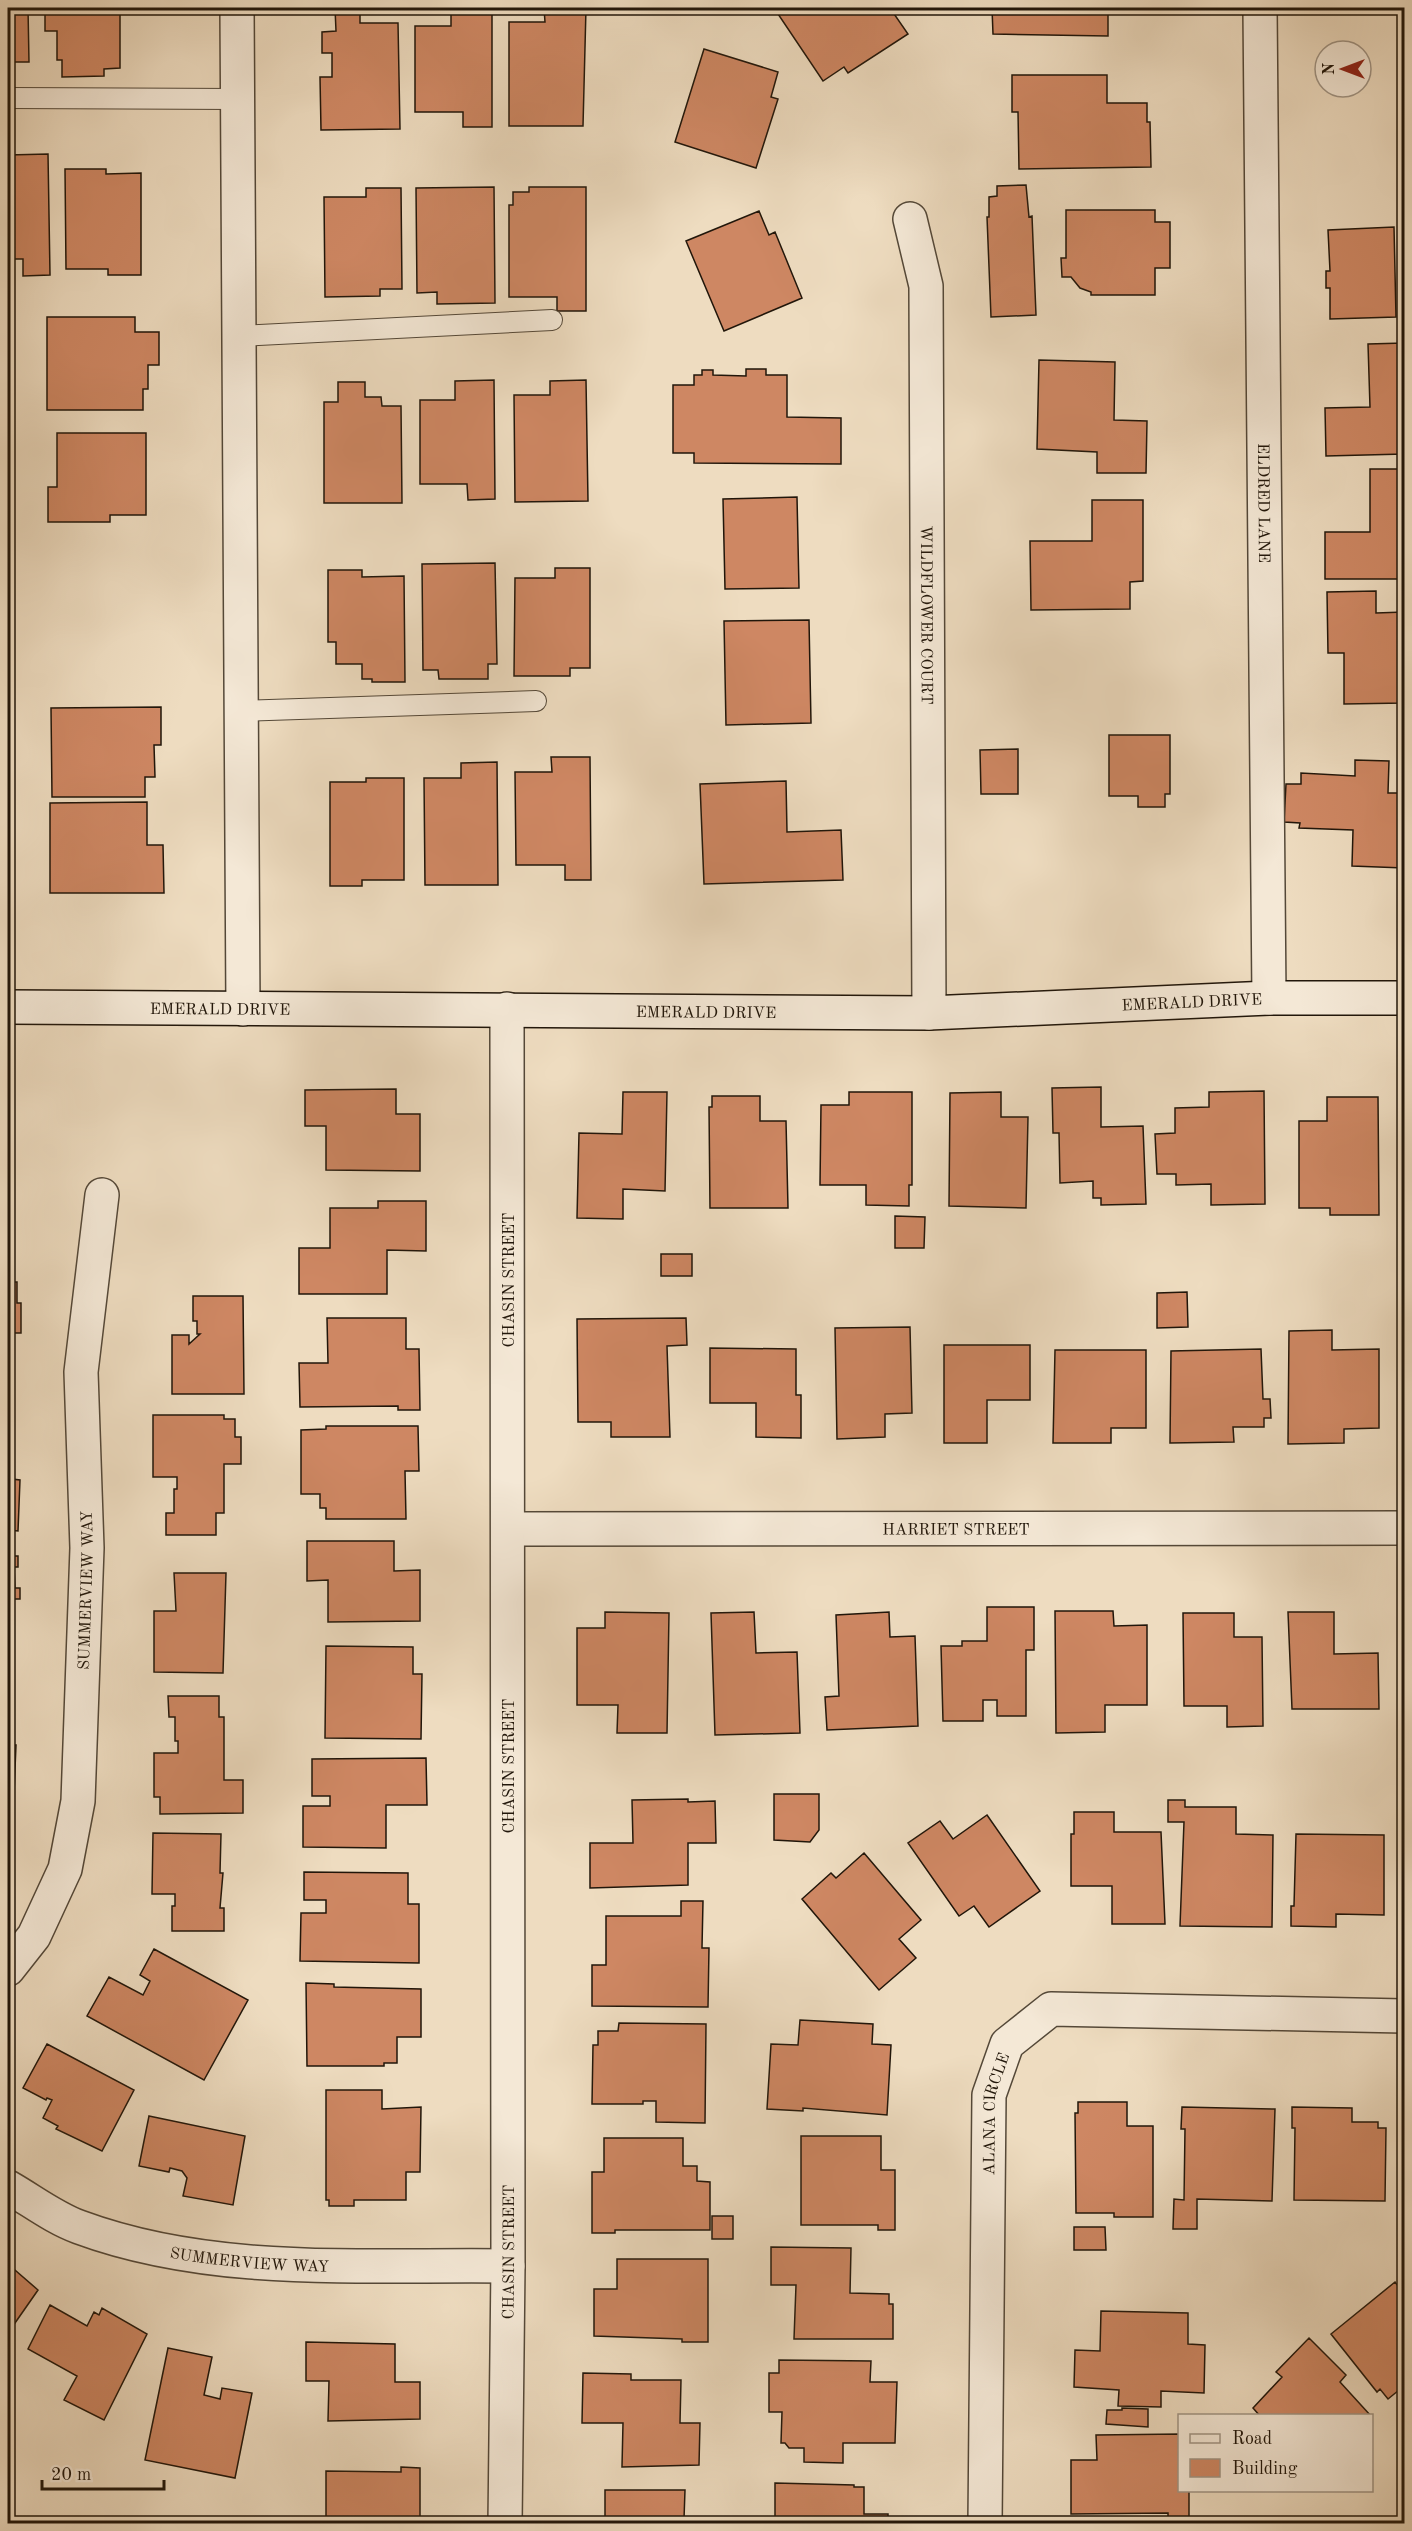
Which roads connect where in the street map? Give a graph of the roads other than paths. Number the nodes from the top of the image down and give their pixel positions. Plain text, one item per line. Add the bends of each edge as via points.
1 (237, 8) edge
2 (1260, 8) edge
3 (8, 98) edge
4 (238, 99) junction
5 (910, 219) dead end
6 (552, 320) dead end
7 (239, 336) junction
8 (536, 701) dead end
9 (242, 711) junction
10 (1269, 998) junction
11 (1404, 998) edge
12 (8, 1007) edge
13 (243, 1009) junction
14 (507, 1010) junction
15 (929, 1013) junction
16 (102, 1195) dead end
17 (1404, 1528) edge
18 (509, 1529) junction
19 (8, 1969) edge
20 (1404, 2016) edge
21 (8, 2187) edge
22 (508, 2266) junction
23 (505, 2523) edge
24 (985, 2523) edge

1 - 4 street
2 - 10 street, ELDRED LANE
3 - 4 lane
4 - 7 street
5 - 15 street, WILDFLOWER COURT via 926,286
6 - 7 lane
7 - 9 street
8 - 9 lane
9 - 13 street
10 - 11 street, EMERALD DRIVE
10 - 15 street, EMERALD DRIVE
12 - 13 street, EMERALD DRIVE
13 - 14 street, EMERALD DRIVE
14 - 15 street, EMERALD DRIVE
14 - 18 street, CHASIN STREET
16 - 19 street, SUMMERVIEW WAY via 81,1372 87,1548 78,1801 65,1869 34,1936
17 - 18 street, HARRIET STREET
18 - 22 street, CHASIN STREET
20 - 24 street, ALANA CIRCLE via 1051,2009 1007,2044 989,2095
21 - 22 street, SUMMERVIEW WAY via 78,2227 178,2255 293,2264
22 - 23 street, CHASIN STREET

